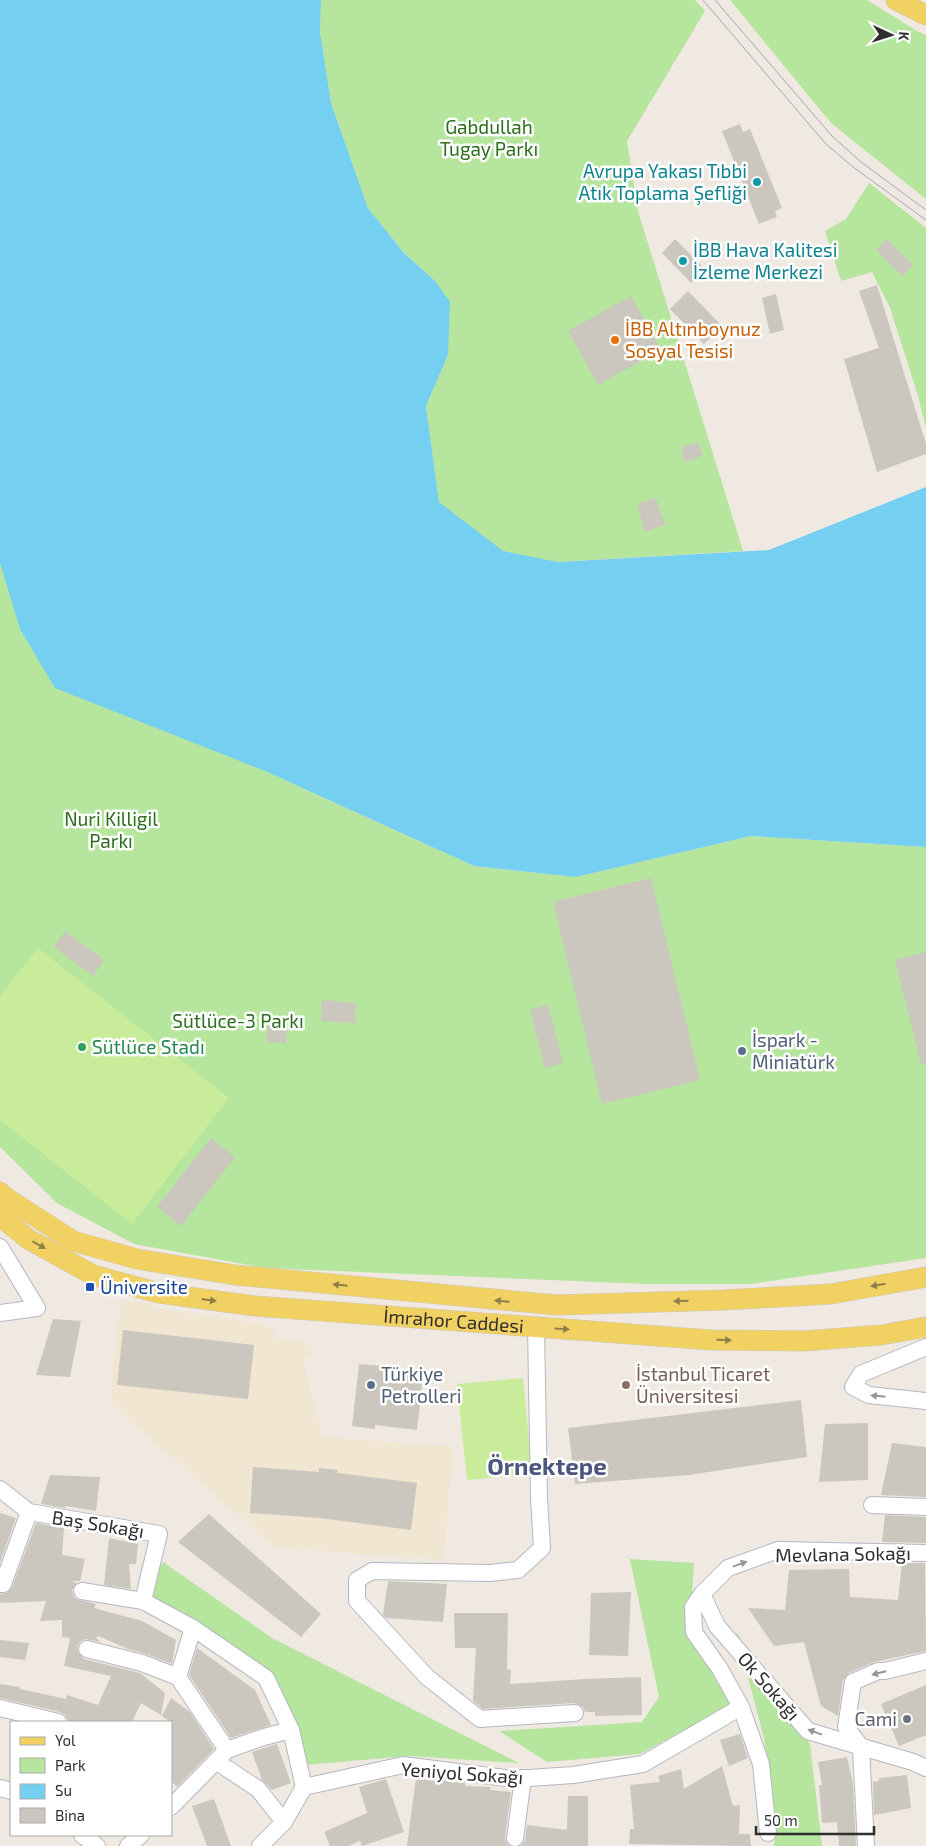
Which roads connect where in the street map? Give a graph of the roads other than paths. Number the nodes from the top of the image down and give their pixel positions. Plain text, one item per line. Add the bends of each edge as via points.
1 (896, 0) edge
2 (926, 14) edge
3 (0, 1192) edge
4 (3, 1223) edge
5 (0, 1247) edge
6 (926, 1277) edge
7 (612, 1304) junction
8 (0, 1313) edge
9 (536, 1327) junction
10 (926, 1327) edge
11 (614, 1333) junction
12 (926, 1347) edge
13 (926, 1401) edge
14 (0, 1489) edge
15 (872, 1505) dead end
16 (926, 1507) edge
17 (29, 1512) junction
18 (926, 1553) edge
19 (0, 1584) edge
20 (82, 1591) dead end
21 (702, 1594) junction
22 (143, 1601) junction
23 (193, 1628) junction
24 (87, 1649) dead end
25 (926, 1661) edge
26 (178, 1677) junction
27 (741, 1707) junction
28 (0, 1708) edge
29 (575, 1713) dead end
30 (54, 1721) edge
31 (291, 1730) junction
32 (861, 1747) junction
33 (222, 1756) junction
34 (926, 1768) edge
35 (523, 1778) junction
36 (304, 1787) junction
37 (175, 1799) edge
38 (284, 1822) junction
39 (768, 1833) dead end
40 (83, 1836) edge
41 (140, 1836) edge
42 (515, 1838) dead end
43 (97, 1846) edge
44 (128, 1846) edge
45 (260, 1846) edge
46 (866, 1846) edge

1 - 2 main road
7 -> 3 main road, İmrahor Caddesi via 557,1306 234,1275 137,1259 73,1241
4 -> 9 main road, İmrahor Caddesi via 93,1274 159,1293 255,1306
5 - 8 street via 37,1308
6 -> 7 main road, İmrahor Caddesi via 831,1294
7 - 11 main road
9 -> 11 main road, İmrahor Caddesi
9 - 29 street via 542,1548 518,1570 490,1573 372,1571 357,1580 357,1601 428,1677 480,1719
11 -> 10 main road, İmrahor Caddesi via 711,1340 804,1341 881,1335
13 -> 12 street via 869,1395 853,1387 861,1374
14 - 17 street
15 - 16 street
17 - 19 street via 3,1584
17 - 22 street, Baş Sokağı via 159,1534
21 -> 18 street, Mevlana Sokağı via 728,1568 778,1550
20 - 22 street
21 - 27 street, Mevlana Sokağı via 694,1607 694,1632
32 -> 21 street, Ok Sokağı via 808,1731 717,1626
22 - 23 street
23 - 26 street
23 - 31 street via 266,1678
24 - 26 street via 142,1663
25 -> 32 street via 878,1671 853,1682 846,1727
26 - 33 street
27 - 35 street, Yeniyol Sokağı via 643,1764 573,1775
27 - 39 street, Mevlana Sokağı via 761,1764
28 - 30 street
31 - 33 street via 264,1737
31 - 36 street
32 - 34 street, Ok Sokağı
32 - 46 street
33 - 37 street
33 - 38 street via 258,1789
35 - 36 street, Yeniyol Sokağı via 403,1765
35 - 42 street
36 - 38 street
38 - 45 street
40 - 43 street
41 - 44 street

